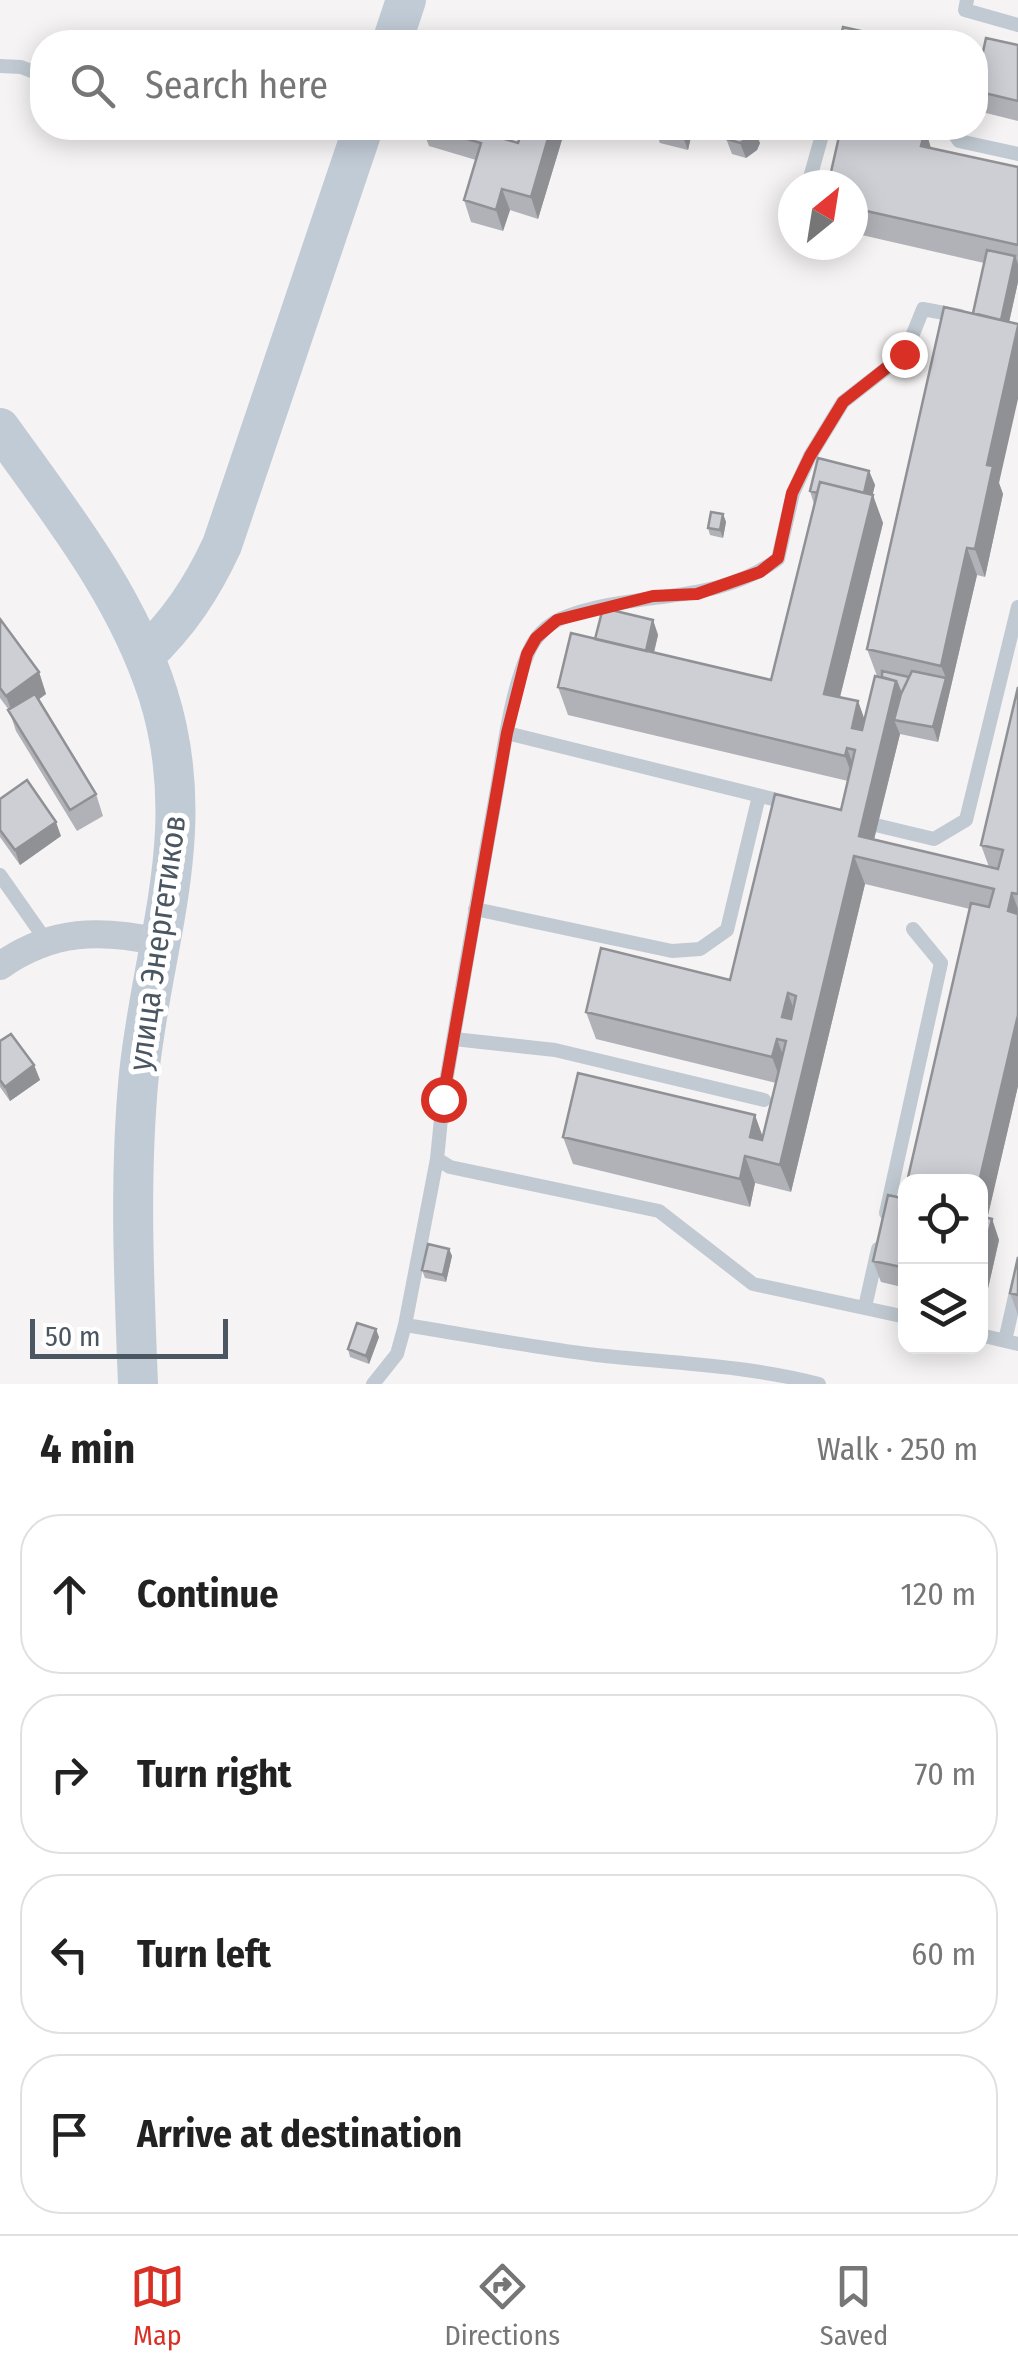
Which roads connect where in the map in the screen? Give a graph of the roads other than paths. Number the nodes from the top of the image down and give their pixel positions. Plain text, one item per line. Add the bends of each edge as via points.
1 (406, 0) edge
2 (968, 0) edge
3 (1018, 24) edge
4 (396, 30) edge
5 (0, 66) edge
6 (30, 71) edge
7 (359, 140) edge
8 (821, 140) edge
9 (959, 140) edge
10 (1018, 154) edge
11 (812, 170) edge
12 (980, 319) edge
13 (0, 428) edge
14 (1018, 607) edge
15 (144, 656) junction
16 (507, 733) junction
17 (759, 796) junction
18 (812, 809) edge
19 (847, 818) edge
20 (0, 875) edge
21 (475, 909) junction
22 (913, 929) dead end
23 (46, 942) junction
24 (160, 942) junction
25 (0, 966) edge
26 (454, 1038) junction
27 (764, 1100) dead end
28 (437, 1160) junction
29 (1018, 1283) edge
30 (865, 1307) junction
31 (898, 1314) edge
32 (404, 1324) junction
33 (1012, 1342) edge
34 (138, 1384) edge
35 (373, 1384) edge
36 (818, 1384) edge

1 - 4 street
2 - 3 lane via 965,10
5 - 6 lane
7 - 15 street via 222,545 176,626
8 - 11 lane
9 - 10 lane
12 - 16 lane via 923,309 904,354 843,402 792,493 778,558 760,572 697,594 590,610 557,620 536,638
13 - 15 street, улица Энергетиков via 91,558
14 - 19 lane via 966,820 934,840
15 - 24 street, улица Энергетиков via 170,742 176,798 172,882
16 - 17 lane
16 - 21 lane
17 - 18 lane
17 - 21 lane via 727,930 700,949 672,952
20 - 23 lane
21 - 26 lane
22 - 30 lane via 942,963
23 - 24 street via 85,932
23 - 25 street
24 - 34 street, улица Энергетиков via 135,1121
26 - 27 lane via 555,1050
26 - 28 lane
28 - 30 lane via 659,1211 752,1284
28 - 32 lane
29 - 33 lane
30 - 31 lane
32 - 35 lane via 398,1354
32 - 36 lane

